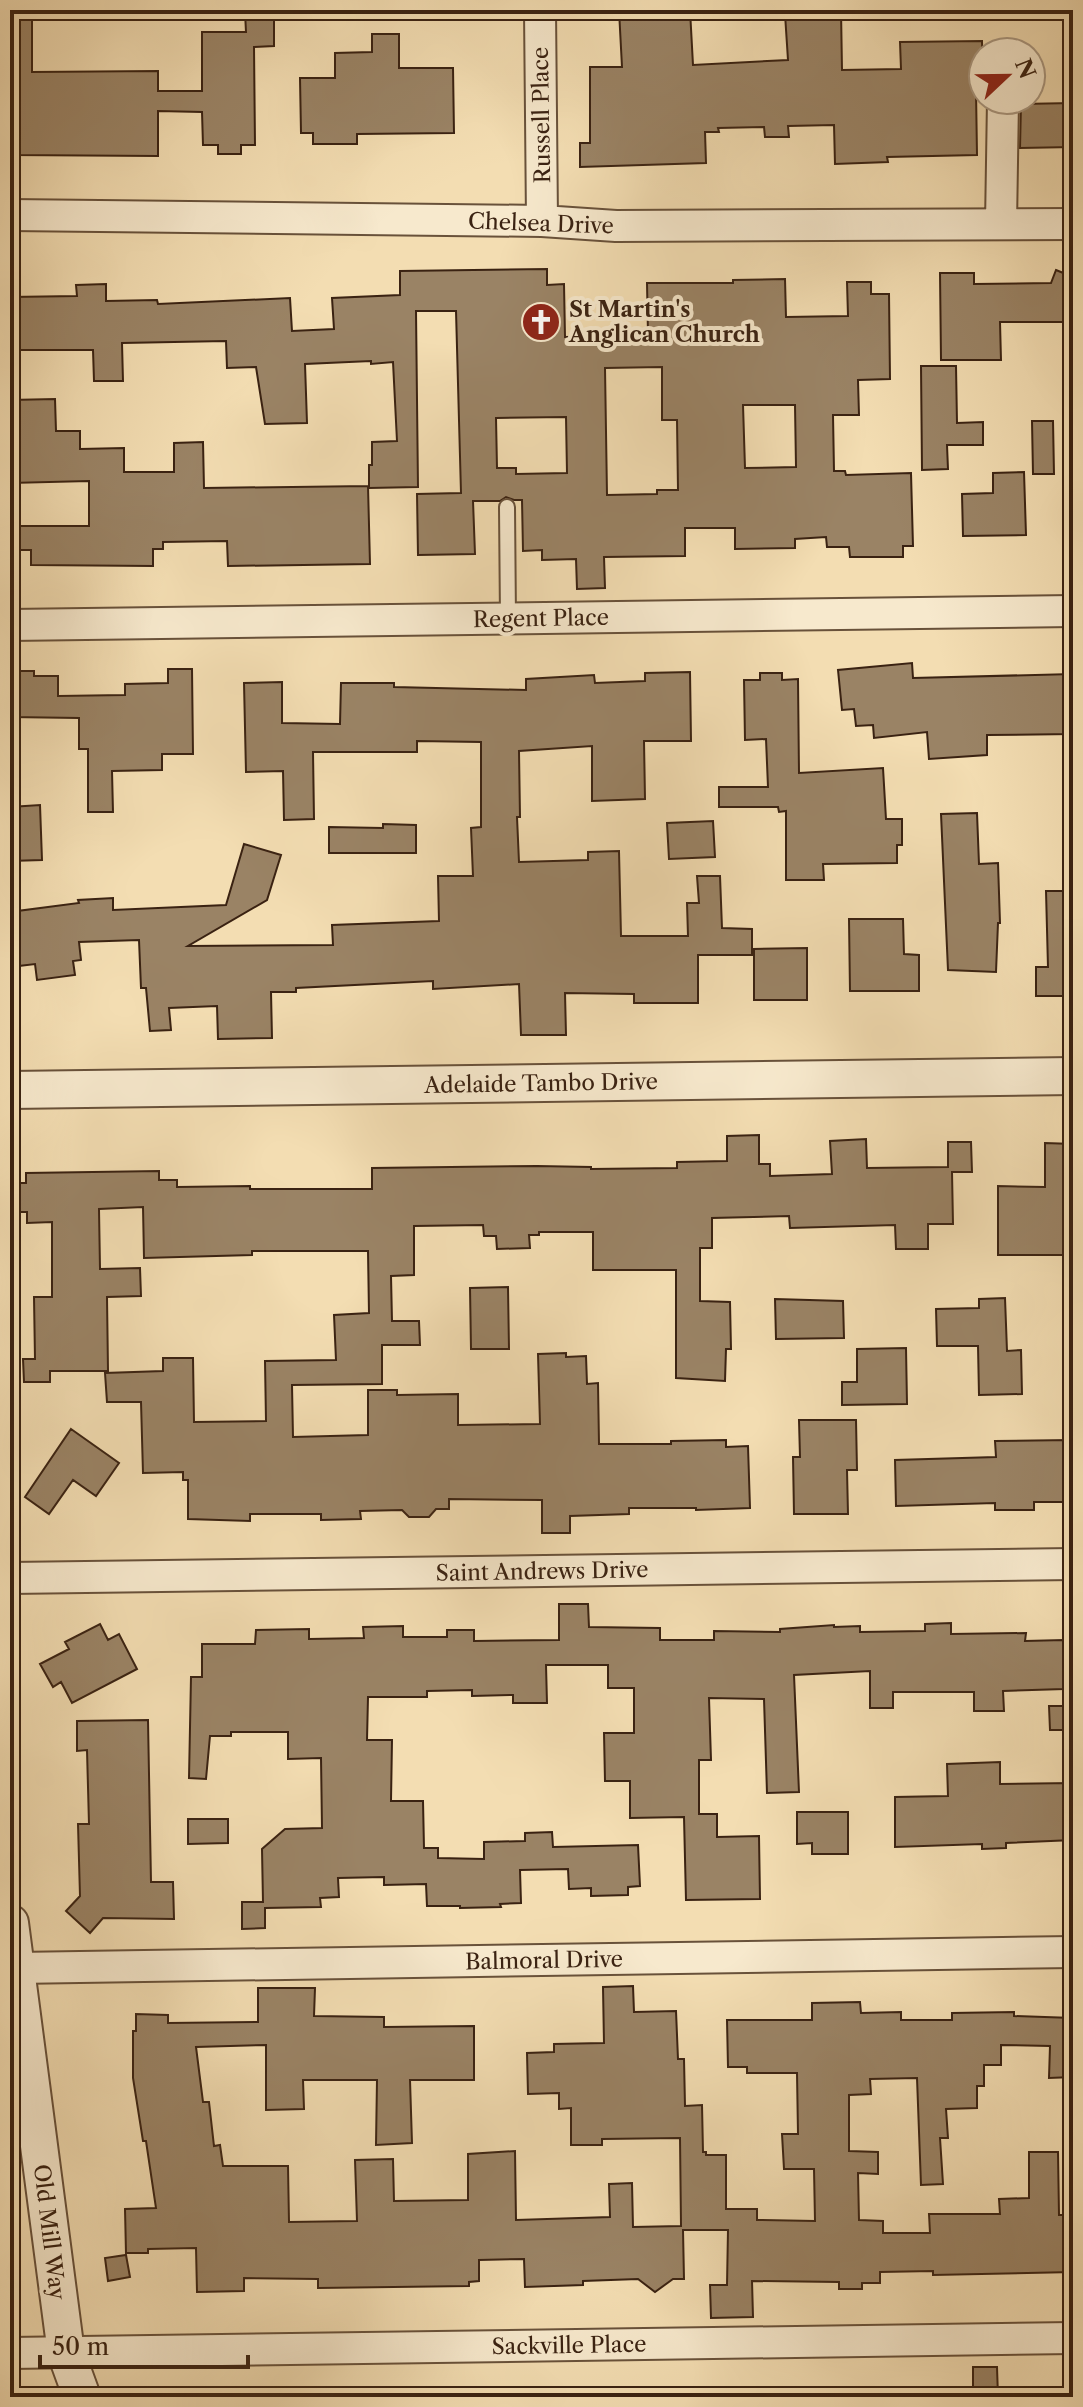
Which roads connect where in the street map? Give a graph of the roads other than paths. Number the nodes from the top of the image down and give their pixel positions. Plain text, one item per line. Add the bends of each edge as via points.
1 (540, 10) edge
2 (1003, 116) edge
3 (10, 215) edge
4 (542, 221) junction
5 (1001, 224) junction
6 (1073, 224) edge
7 (507, 507) dead end
8 (1073, 611) edge
9 (508, 619) junction
10 (10, 625) edge
11 (1073, 1076) edge
12 (10, 1090) edge
13 (1073, 1564) edge
14 (10, 1578) edge
15 (10, 1923) edge
16 (1073, 1952) edge
17 (16, 1968) junction
18 (1073, 2338) edge
19 (10, 2353) edge
20 (66, 2353) junction
21 (82, 2397) edge

1 - 4 street, Russell Place
2 - 5 street
3 - 4 street, Chelsea Drive
4 - 5 street, Chelsea Drive via 616,226
5 - 6 street, Chelsea Drive
7 - 9 lane
8 - 9 street, Regent Place
9 - 10 street, Regent Place
11 - 12 street, Adelaide Tambo Drive
13 - 14 street, Saint Andrews Drive
15 - 17 street, Old Mill Way
16 - 17 street, Balmoral Drive
17 - 20 street, Old Mill Way
18 - 20 street, Sackville Place
19 - 20 street, Sackville Place
20 - 21 street, Old Mill Way

